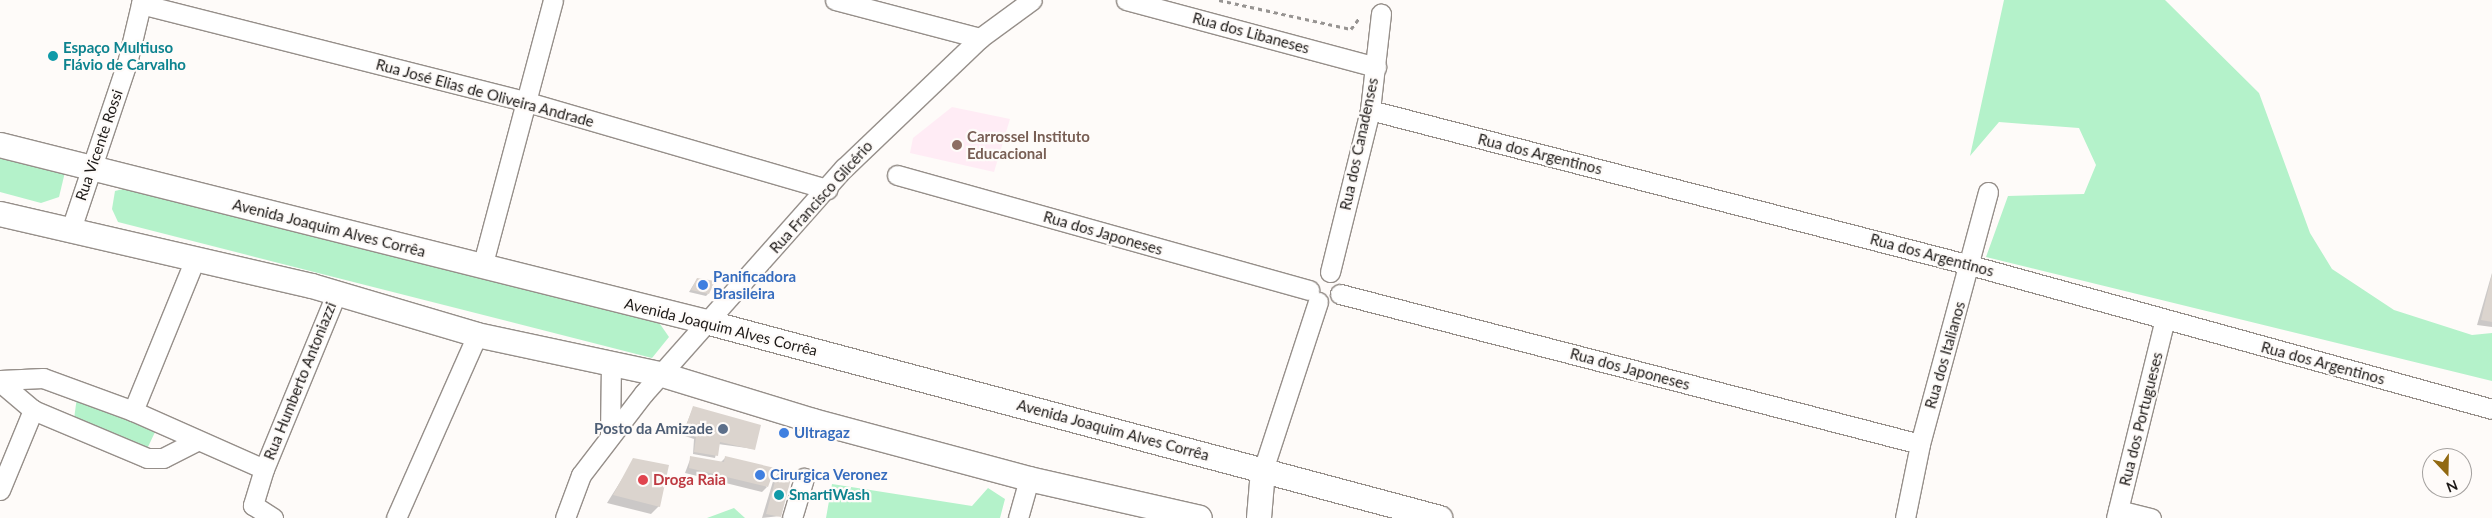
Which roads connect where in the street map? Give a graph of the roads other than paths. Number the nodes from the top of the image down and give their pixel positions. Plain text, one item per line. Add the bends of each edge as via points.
1 (553, 0) edge
2 (834, 0) edge
3 (1032, 0) edge
4 (1126, 0) edge
5 (142, 2) edge
6 (1381, 16) road end
7 (980, 38) junction
8 (1376, 67) junction
9 (524, 102) junction
10 (1370, 110) junction
11 (0, 145) edge
12 (91, 167) junction
13 (897, 175) dead end
14 (828, 189) junction
15 (1988, 192) dead end
16 (0, 214) edge
17 (70, 232) junction
18 (195, 260) junction
19 (1970, 265) junction
20 (482, 267) junction
21 (1330, 272) junction
22 (336, 294) junction
23 (1340, 294) junction
24 (1313, 296) junction
25 (2165, 320) junction
26 (706, 322) junction
27 (477, 335) junction
28 (611, 365) junction
29 (662, 375) junction
30 (0, 381) edge
31 (2492, 409) edge
32 (33, 410) junction
33 (134, 411) junction
34 (610, 435) junction
35 (196, 441) junction
36 (1920, 444) junction
37 (264, 469) junction
38 (1263, 470) junction
39 (804, 478) dead end
40 (1028, 479) junction
41 (0, 490) edge
42 (2117, 514) edge
43 (273, 518) edge
44 (396, 518) edge
45 (565, 518) edge
46 (792, 518) edge
47 (1018, 518) edge
48 (1200, 518) edge
49 (1259, 518) edge
50 (1440, 518) edge
51 (1905, 518) edge
52 (2151, 518) edge

1 - 9 street
2 - 7 street
3 - 7 street, Rua Francisco Glicério
4 - 8 street, Rua dos Libaneses
5 - 9 street, Rua José Elias de Oliveira Andrade
5 - 12 street, Rua Vicente Rossi via 127,63
6 - 8 street, Rua dos Canadenses
7 - 14 street, Rua Francisco Glicério via 896,116
8 - 10 street, Rua dos Canadenses
9 - 14 street, Rua José Elias de Oliveira Andrade
9 - 20 street
10 - 19 street, Rua dos Argentinos
10 - 21 street, Rua dos Canadenses
11 - 12 main road, Avenida Joaquim Alves Corrêa
12 - 17 street, Rua Vicente Rossi
12 - 20 main road, Avenida Joaquim Alves Corrêa
13 - 24 street, Rua dos Japoneses
14 - 26 street, Rua Francisco Glicério
15 - 19 street, Rua dos Italianos
16 - 17 main road
17 - 18 main road
18 - 22 main road
18 - 33 street
19 - 25 street, Rua dos Argentinos
19 - 36 street, Rua dos Italianos
20 - 26 main road, Avenida Joaquim Alves Corrêa
21 - 23 street via 1338,278
21 - 24 street via 1314,275
22 - 27 main road
22 - 37 street, Rua Humberto Antoniazzi
23 - 24 street via 1328,304
23 - 36 street, Rua dos Japoneses
24 - 38 street
25 - 31 street, Rua dos Argentinos
25 - 42 street, Rua dos Portugueses
26 - 29 street, Rua Francisco Glicério
26 - 38 main road, Avenida Joaquim Alves Corrêa
27 - 28 main road
27 - 44 street
28 - 29 main road
28 - 34 street
29 - 34 street, Rua Francisco Glicério
29 - 40 main road via 813,421
30 - 32 street
30 - 33 street via 44,378
32 - 35 street via 147,458 162,458
32 - 41 street
33 - 35 street
34 - 45 street, Rua Francisco Glicério via 581,475
35 - 37 street
36 - 51 street, Rua dos Italianos
37 - 43 street, Rua Humberto Antoniazzi via 253,504
38 - 49 main road
38 - 50 main road, Avenida Joaquim Alves Corrêa
39 - 46 street
40 - 47 street
40 - 48 main road
42 - 52 street

